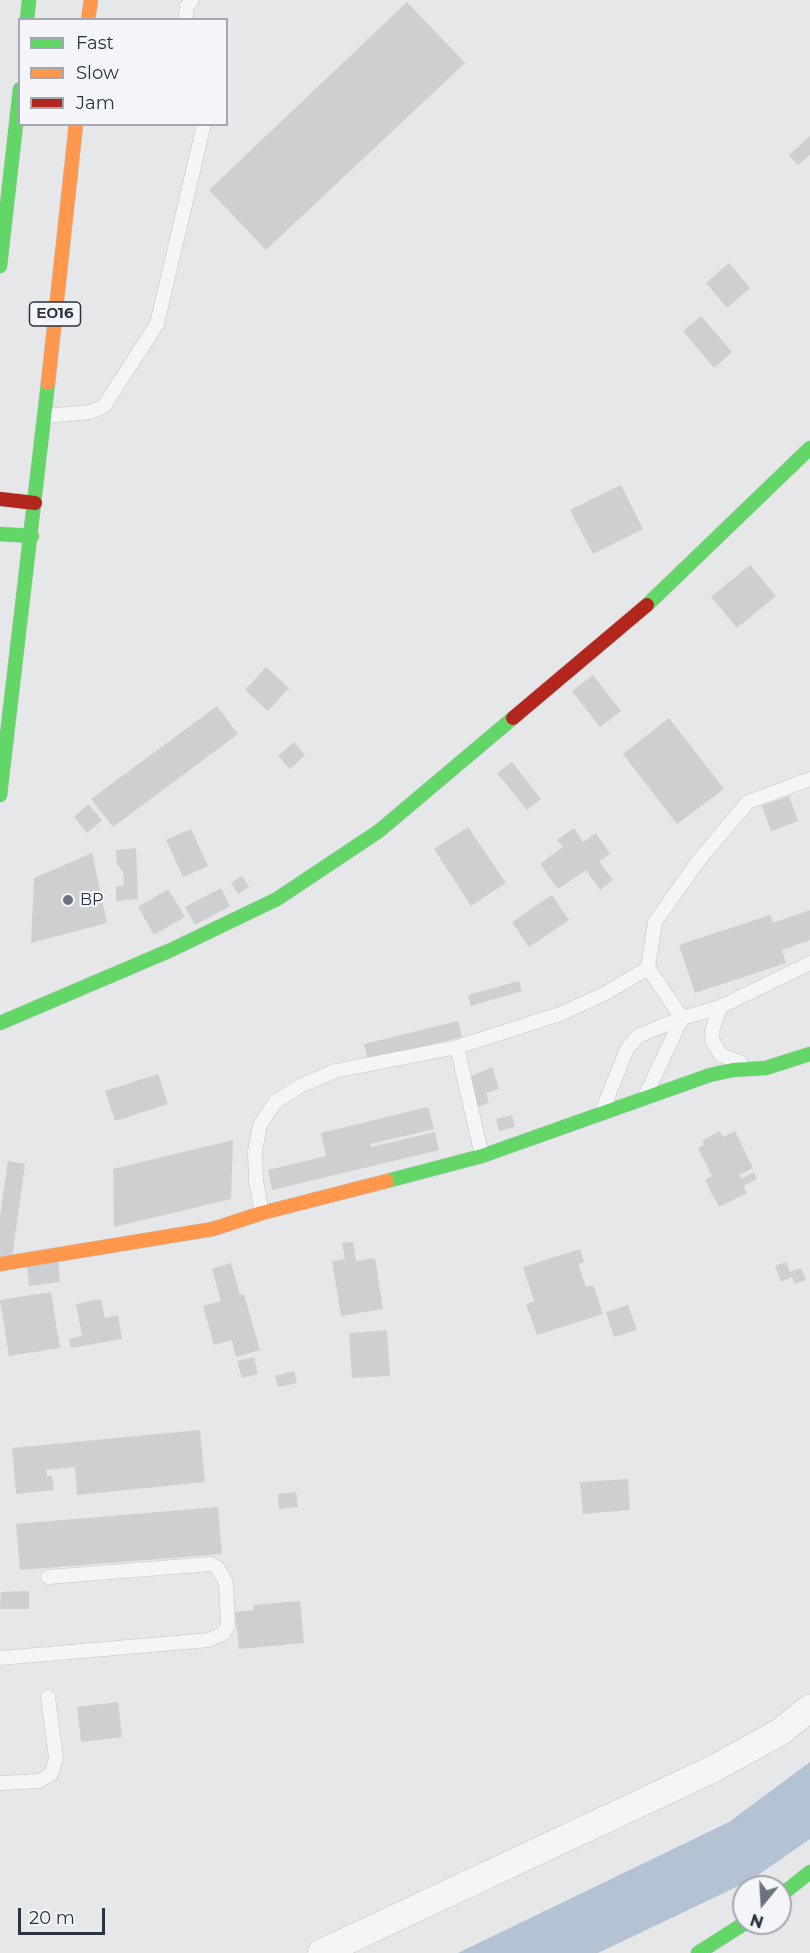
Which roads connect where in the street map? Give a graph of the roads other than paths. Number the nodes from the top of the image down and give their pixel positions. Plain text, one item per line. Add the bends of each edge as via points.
1 (29, 0) edge
2 (91, 0) edge
3 (192, 0) edge
4 (27, 18) edge
5 (88, 18) edge
6 (185, 18) edge
7 (18, 107) edge
8 (76, 126) edge
9 (204, 126) edge
10 (0, 266) edge
11 (45, 416) junction
12 (810, 448) edge
13 (0, 499) edge
14 (35, 503) junction
15 (0, 534) edge
16 (32, 536) junction
17 (810, 778) edge
18 (0, 795) edge
19 (810, 963) edge
20 (648, 968) junction
21 (720, 1007) junction
22 (682, 1018) junction
23 (0, 1023) edge
24 (457, 1047) junction
25 (810, 1054) edge
26 (766, 1068) junction
27 (645, 1097) junction
28 (600, 1116) junction
29 (482, 1156) junction
30 (262, 1213) junction
31 (0, 1264) edge
32 (48, 1577) dead end
33 (0, 1658) edge
34 (48, 1696) dead end
35 (810, 1708) edge
36 (0, 1783) edge
37 (810, 1872) edge
38 (792, 1886) edge
39 (735, 1935) edge
40 (321, 1953) edge
41 (698, 1953) edge

1 - 4 street
2 - 5 street
3 - 6 lane
7 - 10 street
8 - 11 street, ΕΟ16
9 - 11 lane via 157,324 104,406 91,412
11 - 14 street, ΕΟ16
12 - 23 street via 642,610 379,831 277,899 171,950
13 - 14 street
14 - 16 street, ΕΟ16
15 - 16 street
16 - 18 street, ΕΟ16
17 - 20 lane via 748,802 741,810 655,922
19 - 21 lane
20 - 22 lane
20 - 24 lane via 560,1014
21 - 22 lane
21 - 26 lane via 712,1031 713,1042 722,1055
22 - 27 lane
22 - 28 lane via 638,1036 627,1049
24 - 29 lane
24 - 30 lane via 335,1071 275,1102 260,1125 255,1151
25 - 26 street
26 - 27 street via 710,1075
27 - 28 street
28 - 29 street
29 - 30 street
30 - 31 street via 213,1229
32 - 33 lane via 211,1564 218,1568 226,1583 228,1625 224,1633 209,1640
34 - 36 lane via 56,1758 51,1774 39,1781
35 - 40 street via 780,1732 722,1765
37 - 38 street
39 - 41 street

